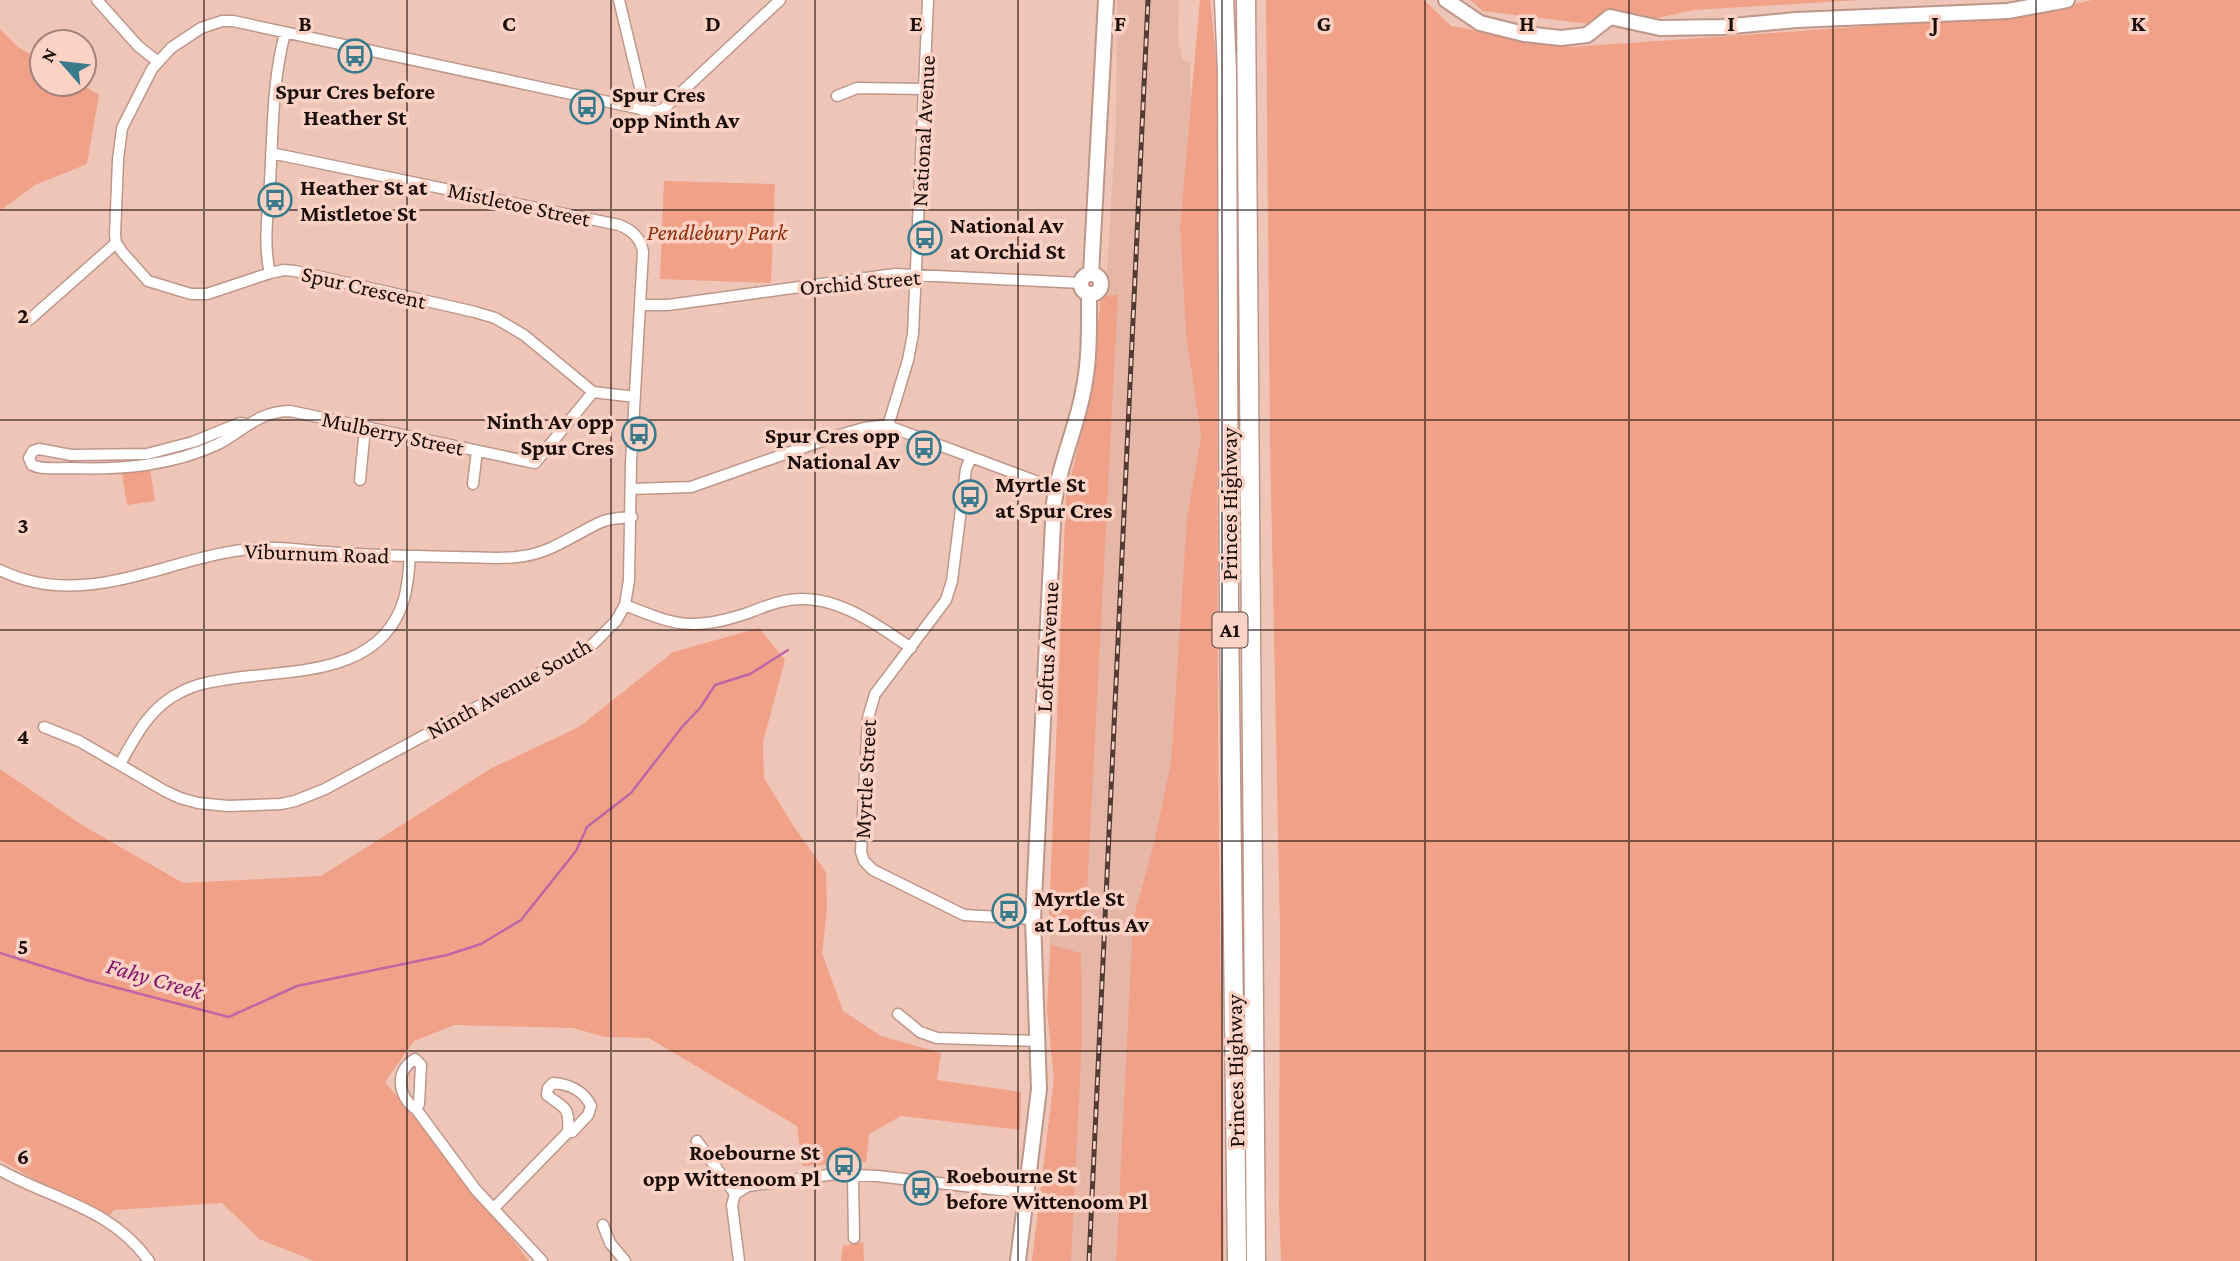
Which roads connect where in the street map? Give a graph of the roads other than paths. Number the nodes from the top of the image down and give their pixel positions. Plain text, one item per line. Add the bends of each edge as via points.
1 (97, 0) edge
2 (619, 0) edge
3 (780, 0) edge
4 (928, 0) edge
5 (1106, 0) edge
6 (1224, 0) edge
7 (1246, 0) edge
8 (1446, 0) edge
9 (2067, 0) edge
10 (285, 33) junction
11 (157, 61) junction
12 (925, 89) junction
13 (837, 96) dead end
14 (642, 110) junction
15 (271, 153) junction
16 (639, 239) joint
17 (117, 243) junction
18 (270, 273) junction
19 (915, 275) junction
20 (1087, 284) junction
21 (640, 306) junction
22 (29, 320) dead end
23 (593, 392) junction
24 (635, 397) junction
25 (246, 425) junction
26 (888, 426) junction
27 (365, 428) junction
28 (477, 451) junction
29 (971, 457) junction
30 (359, 480) dead end
31 (473, 484) dead end
32 (1057, 486) junction
33 (631, 489) junction
34 (632, 517) junction
35 (410, 556) junction
36 (0, 570) edge
37 (625, 605) junction
38 (911, 648) junction
39 (44, 727) dead end
40 (120, 764) junction
41 (1033, 919) junction
42 (898, 1014) dead end
43 (1037, 1041) junction
44 (416, 1109) dead end
45 (568, 1132) junction
46 (697, 1141) dead end
47 (0, 1170) edge
48 (853, 1175) junction
49 (1026, 1193) junction
50 (735, 1194) junction
51 (494, 1208) junction
52 (603, 1225) dead end
53 (854, 1238) dead end
54 (149, 1261) edge
55 (542, 1261) edge
56 (625, 1261) edge
57 (739, 1261) edge
58 (1018, 1261) edge
59 (1237, 1261) edge
60 (1256, 1261) edge

1 - 11 street
2 - 14 street
3 - 14 street via 663,109
4 - 12 street, National Avenue
5 - 20 street, Loftus Avenue
6 - 59 highway, Princes Highway / A1
7 - 60 highway, Princes Highway / A1
8 - 9 street via 1480,23 1500,30 1561,38 1587,35 1610,17 1660,28 1722,27 2008,11
10 - 11 street via 222,21 183,39
10 - 14 street
10 - 15 street via 274,94
11 - 17 street via 122,128
12 - 13 street via 857,88
12 - 19 street, National Avenue
15 - 16 street, Mistletoe Street via 620,225
15 - 18 street
16 - 21 street, Ninth Avenue South via 643,252
17 - 18 street, Spur Crescent via 148,281 191,294 207,295
17 - 22 street
18 - 23 street, Spur Crescent via 295,271 495,318 524,335
19 - 20 street, Orchid Street
19 - 21 street, Orchid Street
19 - 26 street, National Avenue via 910,347
20 - 32 street, Loftus Avenue via 1089,341 1084,390
21 - 24 street, Ninth Avenue South
23 - 24 street
23 - 28 street, Mulberry Street via 534,463
24 - 33 street, Ninth Avenue South
25 - 25 street, Mulberry Street via 202,451 151,465 41,468 29,458 39,449 71,455 147,454
25 - 27 street, Mulberry Street via 268,413 290,411
26 - 29 street
26 - 33 street via 846,433 691,487
27 - 28 street, Mulberry Street
27 - 30 street
28 - 31 street
29 - 32 street
29 - 38 street, Myrtle Street via 950,590
32 - 41 street, Loftus Avenue
33 - 34 street, Ninth Avenue South
34 - 35 street, Viburnum Road via 601,522 542,552 523,556
34 - 37 street, Ninth Avenue South
35 - 36 street, Viburnum Road via 262,547 89,585 36,582
35 - 40 street via 400,611 370,647 329,666 228,679 182,691 149,716
37 - 38 street via 668,622 705,625 778,602 825,602 891,633
37 - 40 street, Ninth Avenue South via 592,645 295,801 228,806 198,803 172,794
38 - 41 street, Myrtle Street via 875,694 869,709 864,861 873,870 964,915
39 - 40 street, Ninth Avenue South
41 - 43 street, Loftus Avenue
42 - 43 street via 920,1032 937,1038
43 - 49 street, Loftus Avenue via 1039,1089
44 - 51 street
45 - 45 street via 588,1115 591,1106 580,1092 553,1083 547,1095 565,1107
45 - 51 street
46 - 50 street
47 - 54 street via 98,1215
48 - 49 street
48 - 50 street via 748,1186
48 - 53 street
49 - 58 street, Loftus Avenue
50 - 57 street via 732,1205
51 - 55 street
52 - 56 street

